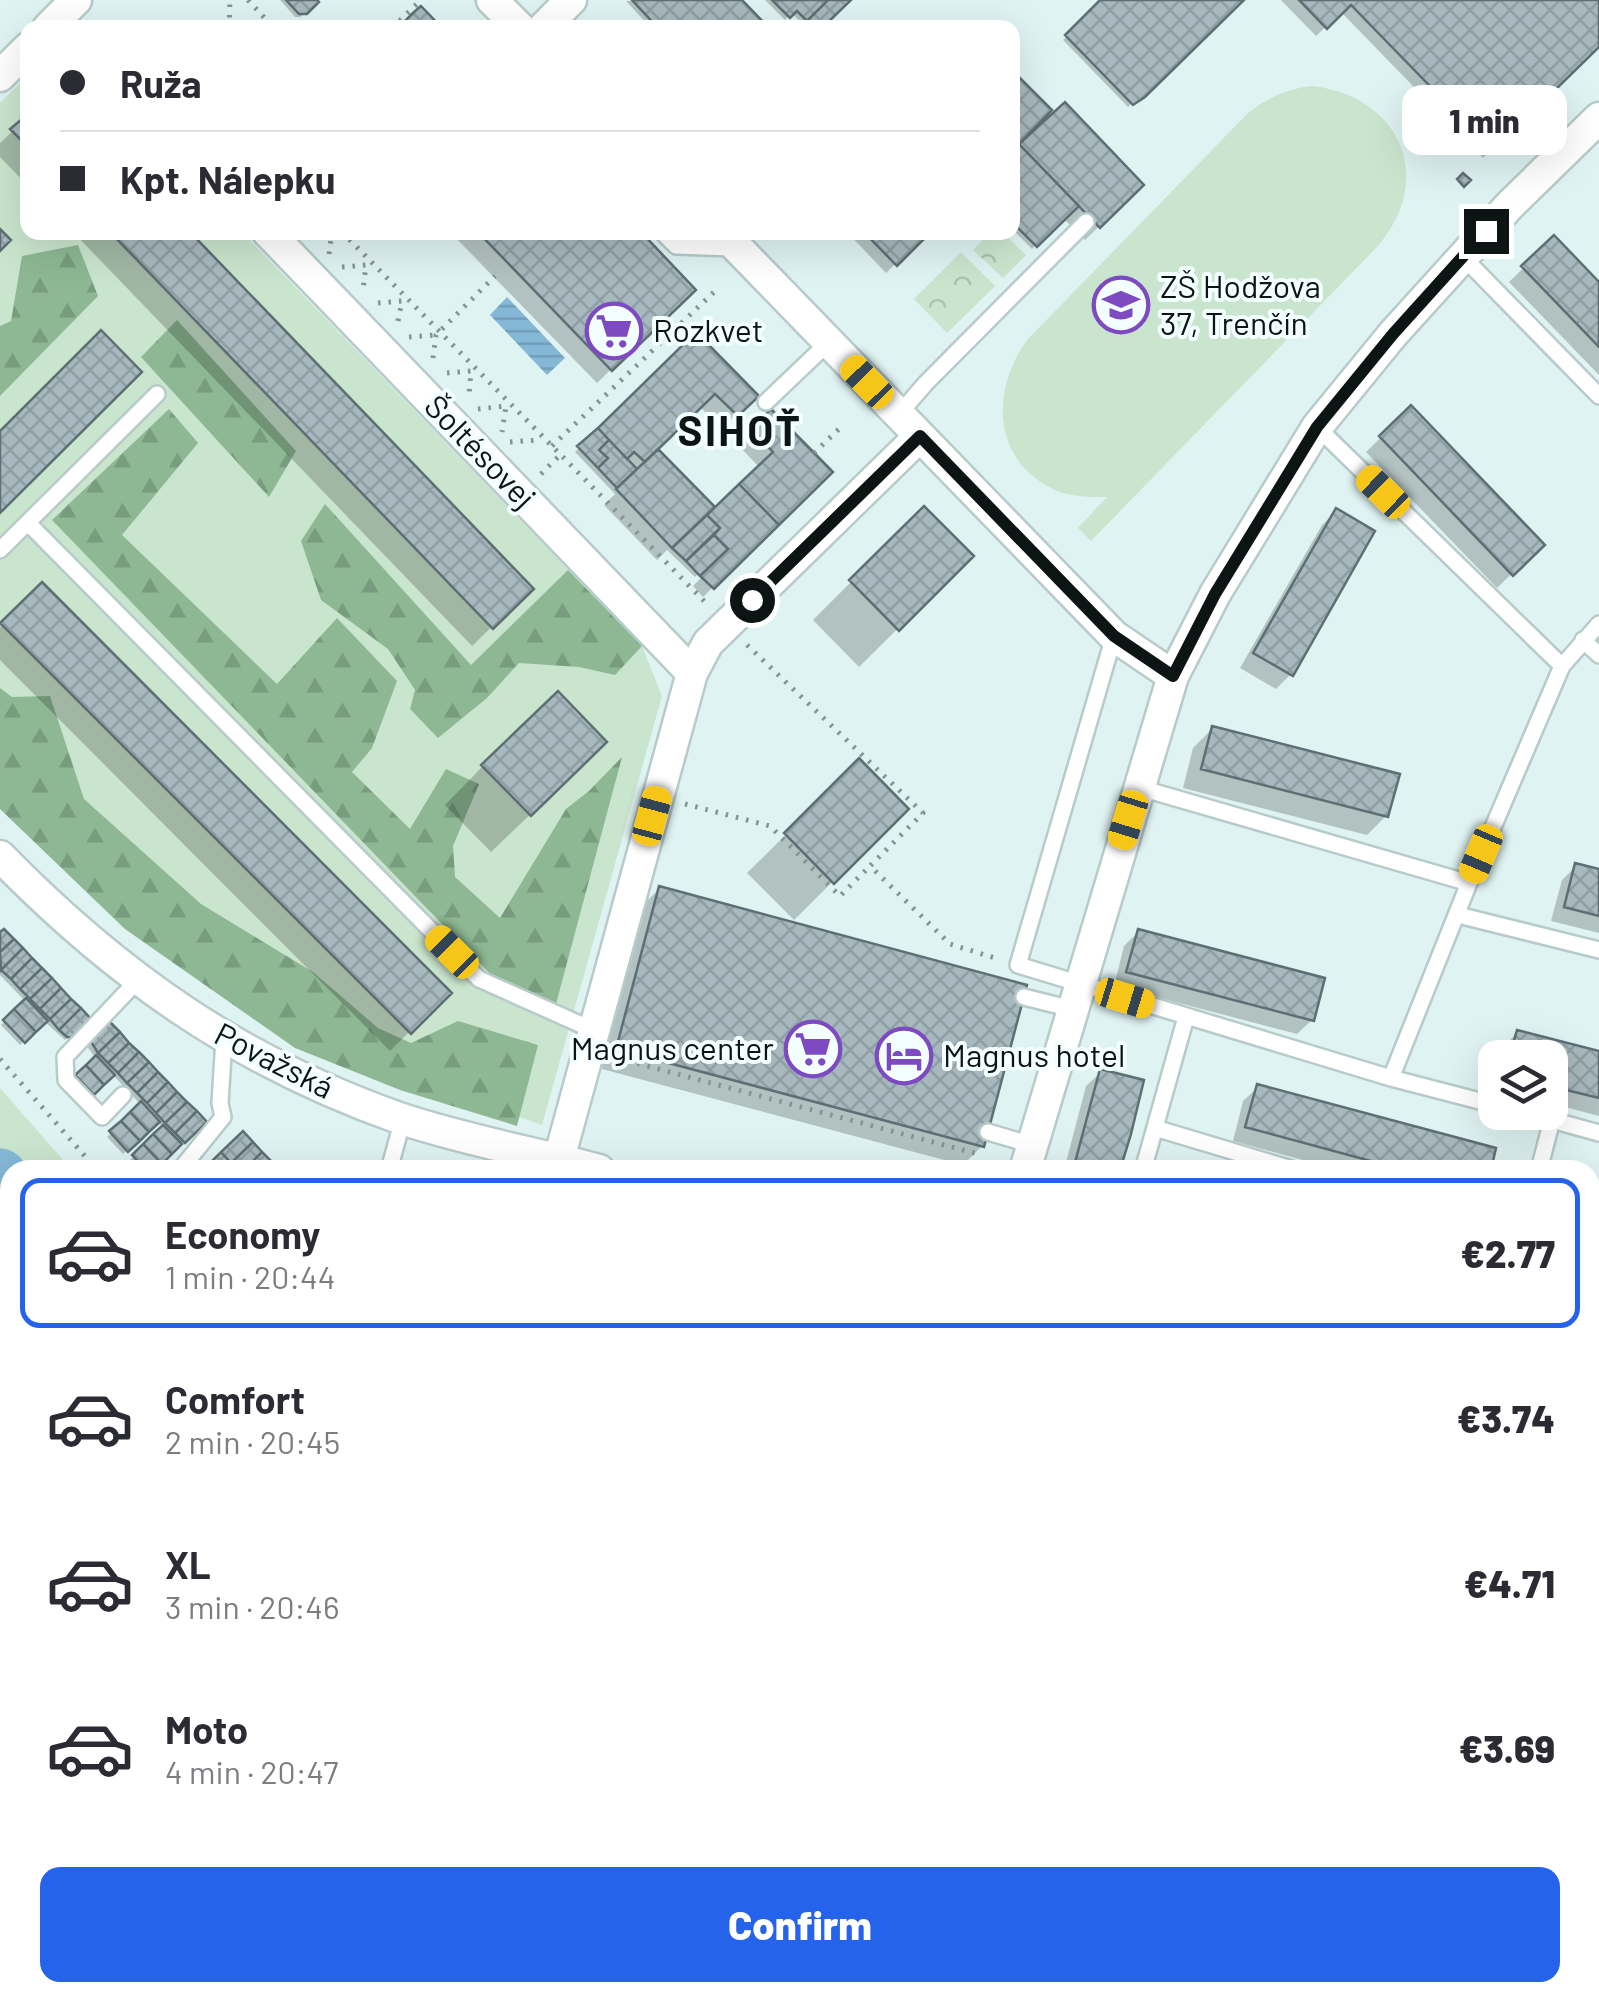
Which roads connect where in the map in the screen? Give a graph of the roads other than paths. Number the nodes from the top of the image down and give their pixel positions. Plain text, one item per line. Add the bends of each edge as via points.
1 (492, 0) edge
2 (571, 0) edge
3 (512, 20) edge
4 (551, 20) edge
5 (20, 56) edge
6 (0, 76) edge
7 (1593, 134) edge
8 (1086, 222) dead end
9 (276, 240) edge
10 (670, 240) edge
11 (730, 240) edge
12 (1463, 256) junction
13 (829, 342) junction
14 (158, 394) dead end
15 (1599, 396) edge
16 (766, 402) dead end
17 (910, 425) junction
18 (1317, 427) junction
19 (28, 523) junction
20 (0, 550) edge
21 (1599, 624) edge
22 (1114, 636) junction
23 (1584, 640) junction
24 (1599, 655) edge
25 (1562, 666) junction
26 (692, 672) junction
27 (1173, 676) junction
28 (1137, 787) junction
29 (0, 856) edge
30 (1469, 883) junction
31 (1458, 916) junction
32 (1599, 950) edge
33 (137, 980) junction
34 (1024, 997) dead end
35 (1075, 997) junction
36 (1186, 1016) junction
37 (224, 1038) junction
38 (597, 1042) junction
39 (1391, 1078) junction
40 (123, 1095) dead end
41 (1478, 1101) edge
42 (402, 1119) junction
43 (1568, 1124) edge
44 (1154, 1128) junction
45 (1549, 1130) edge
46 (988, 1132) dead end
47 (1599, 1133) edge
48 (1028, 1157) edge
49 (558, 1159) junction
50 (188, 1160) edge
51 (392, 1160) edge
52 (562, 1160) edge
53 (1146, 1160) edge
54 (1261, 1160) edge
55 (1542, 1160) edge

1 - 3 street
2 - 4 street
5 - 6 street
7 - 12 street via 1508,206
8 - 17 lane via 926,383
9 - 26 street, Šoltésovej
10 - 11 lane via 676,246
11 - 13 street
12 - 15 lane
12 - 18 street
13 - 16 lane
13 - 17 street
14 - 19 lane
17 - 22 street
17 - 26 street via 708,643
18 - 25 lane
18 - 27 street
19 - 20 lane
19 - 38 lane via 479,979
21 - 23 lane
22 - 27 street
22 - 35 lane via 1018,966
23 - 24 lane
23 - 25 lane
25 - 30 lane
26 - 38 street
27 - 28 street
28 - 30 lane
28 - 35 street
29 - 33 street, Považská
30 - 31 lane
31 - 32 lane
31 - 39 lane
33 - 37 street, Považská
33 - 40 lane via 65,1058 66,1080 102,1117
34 - 35 lane
35 - 36 lane
35 - 48 street
36 - 39 lane
36 - 44 lane
37 - 42 street, Považská
37 - 50 lane via 224,1117
38 - 49 street
39 - 41 lane
42 - 49 street, Považská
42 - 51 lane
43 - 47 lane
44 - 53 lane
44 - 54 lane
45 - 55 lane
46 - 48 lane
49 - 52 street, Považská

